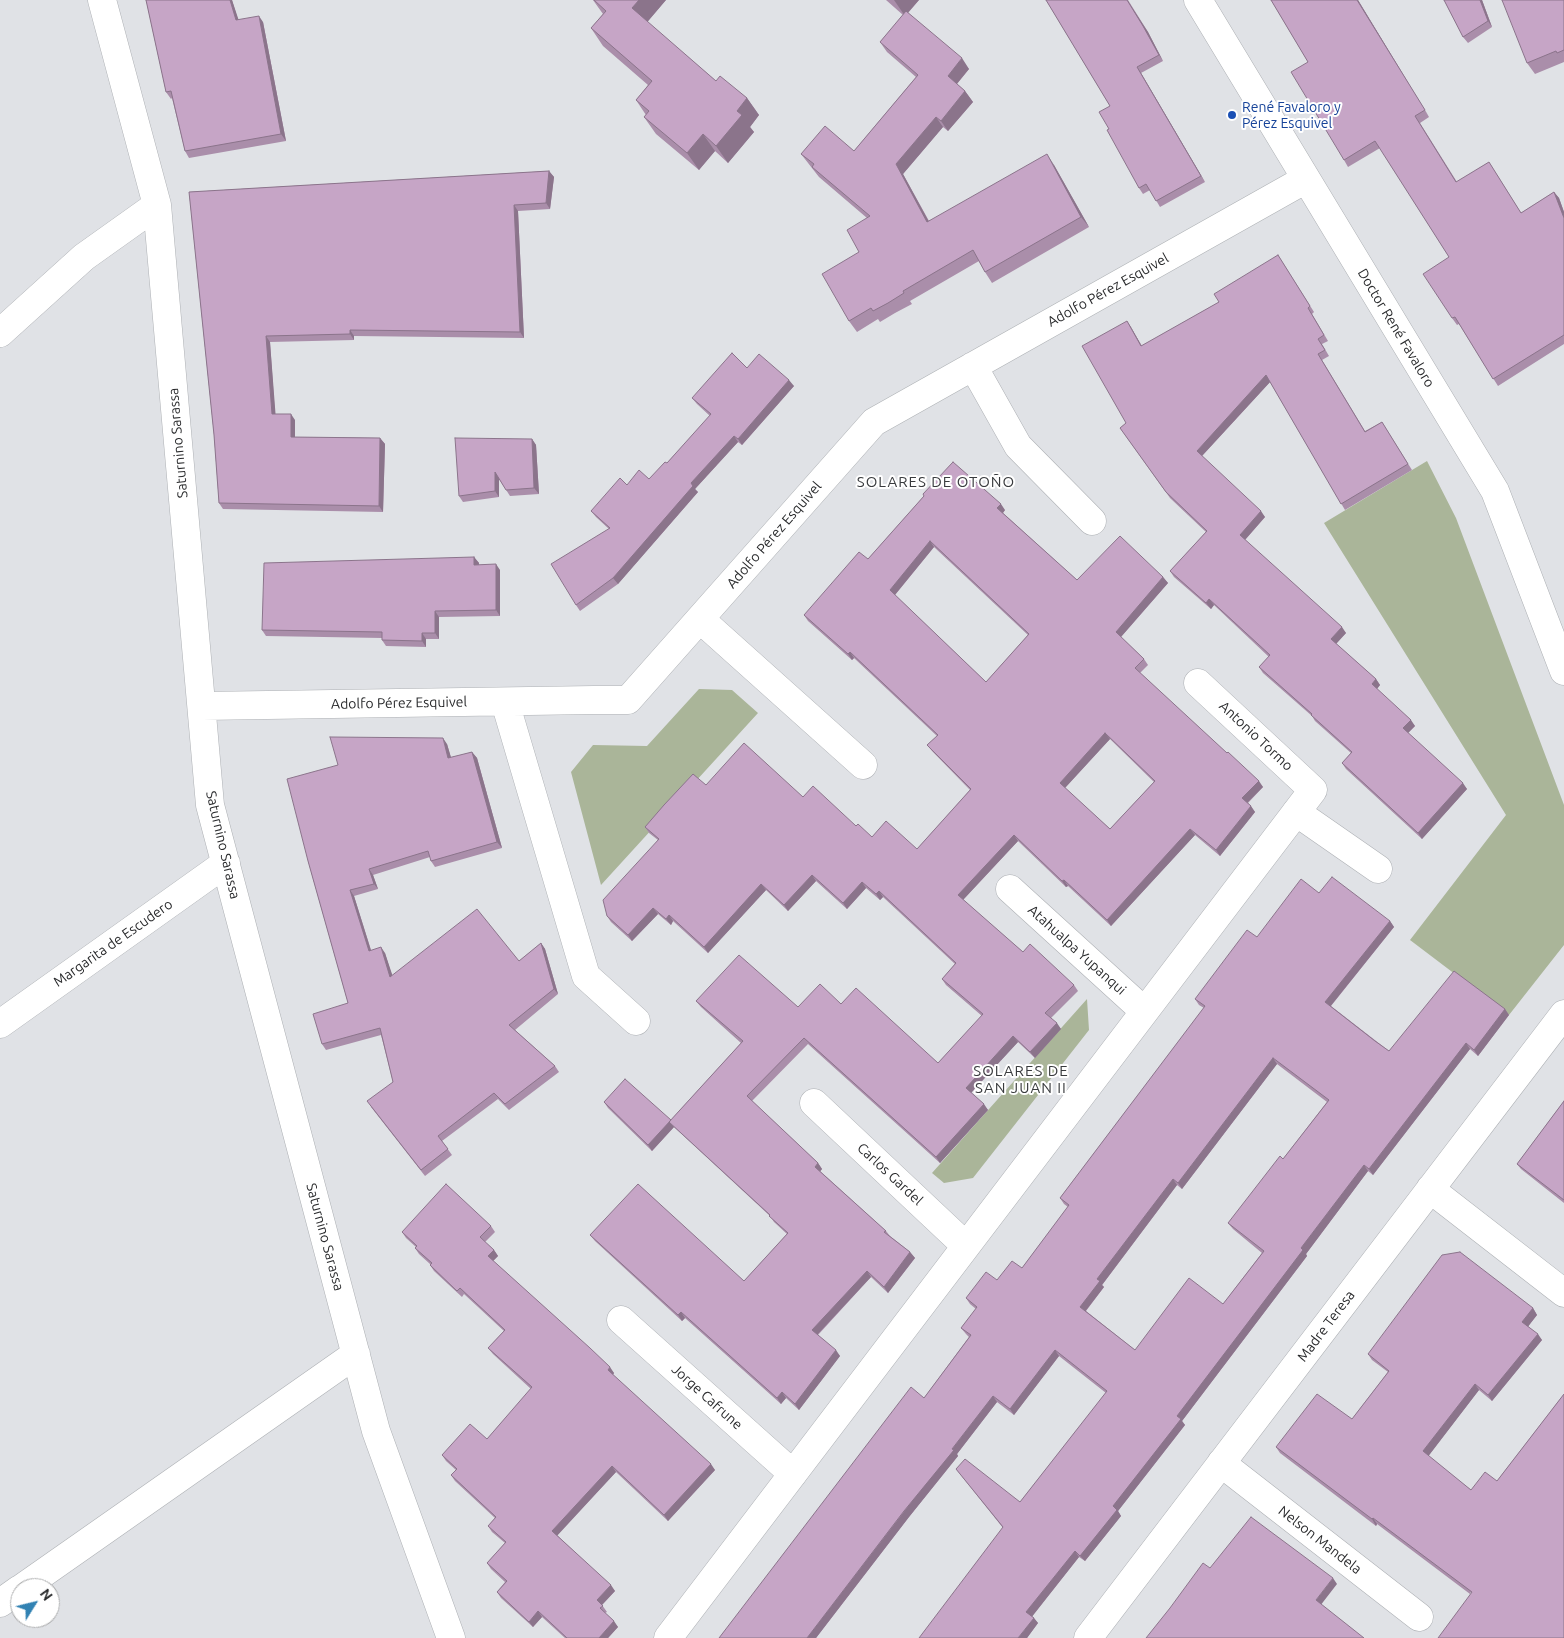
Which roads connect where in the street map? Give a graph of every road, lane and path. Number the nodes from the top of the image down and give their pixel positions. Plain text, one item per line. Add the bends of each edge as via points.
1 (102, 0) edge
2 (1198, 0) edge
3 (1306, 178) junction
4 (157, 205) junction
5 (0, 333) edge
6 (973, 366) junction
7 (1092, 521) dead end
8 (700, 619) junction
9 (1564, 671) edge
10 (1198, 682) dead end
11 (505, 702) junction
12 (202, 706) junction
13 (863, 764) dead end
14 (1296, 812) junction
15 (226, 863) junction
16 (1378, 869) dead end
17 (1010, 889) dead end
18 (1144, 1011) junction
19 (1564, 1014) edge
20 (636, 1021) dead end
21 (0, 1024) edge
22 (814, 1102) dead end
23 (1430, 1189) junction
24 (966, 1246) junction
25 (1564, 1293) edge
26 (621, 1320) dead end
27 (356, 1354) junction
28 (1222, 1463) junction
29 (793, 1474) junction
30 (37, 1578) edge
31 (1418, 1617) dead end
32 (450, 1638) edge
33 (668, 1638) edge
34 (1088, 1638) edge

1 - 4 street, Saturnino Sarassa
2 - 3 street, Doctor René Favaloro
3 - 6 street, Adolfo Pérez Esquivel
3 - 9 street, Doctor René Favaloro via 1494,491
4 - 5 street via 84,257
4 - 12 street, Saturnino Sarassa
6 - 7 street via 1018,446
6 - 8 street, Adolfo Pérez Esquivel via 874,422
8 - 11 street, Adolfo Pérez Esquivel via 628,700
8 - 13 street
10 - 14 street, Antonio Tormo via 1313,790
11 - 12 street, Adolfo Pérez Esquivel
11 - 20 street via 586,976
12 - 15 street, Saturnino Sarassa via 210,805
14 - 16 street
14 - 18 street
15 - 21 street, Margarita de Escudero
15 - 27 street, Saturnino Sarassa
17 - 18 street, Atahualpa Yupanqui
18 - 24 street
19 - 23 street, Madre Teresa
22 - 24 street, Carlos Gardel
23 - 25 street
23 - 28 street, Madre Teresa
24 - 29 street
26 - 29 street, Jorge Cafrune
27 - 30 street
27 - 32 street, Saturnino Sarassa via 376,1431
28 - 31 street, Nelson Mandela
28 - 34 street, Madre Teresa
29 - 33 street

